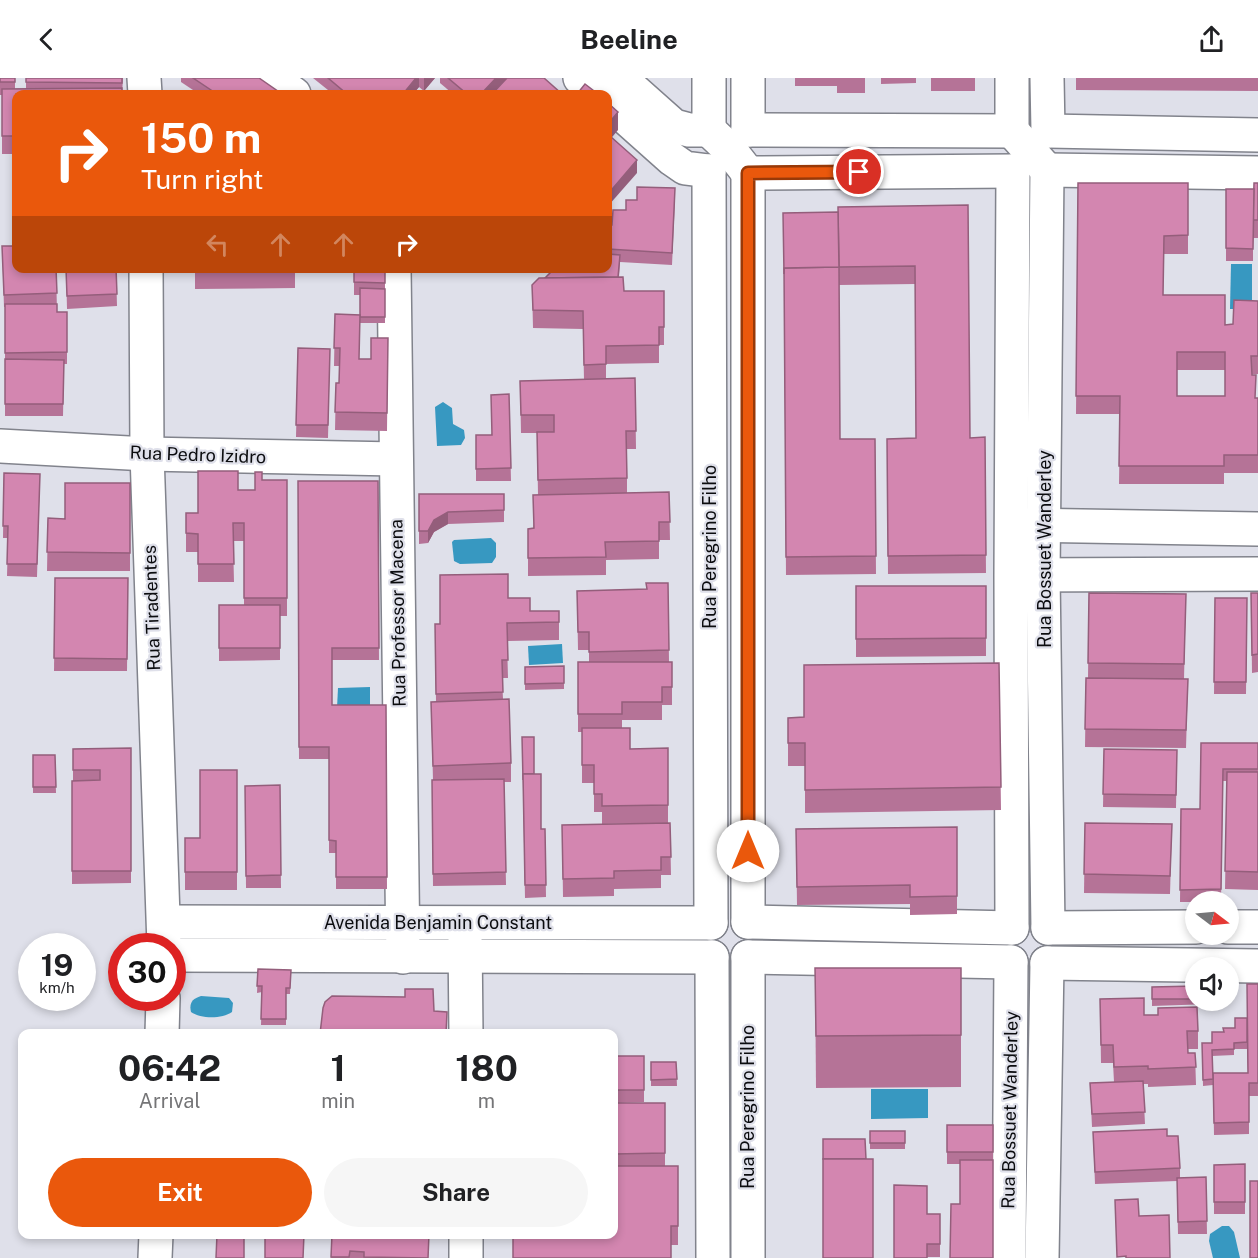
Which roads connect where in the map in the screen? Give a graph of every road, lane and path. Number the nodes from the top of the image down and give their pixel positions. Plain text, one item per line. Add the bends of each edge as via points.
1 (271, 78) edge
2 (580, 78) edge
3 (620, 78) edge
4 (709, 78) edge
5 (748, 78) edge
6 (1012, 78) edge
7 (1047, 78) edge
8 (288, 90) edge
9 (594, 90) edge
10 (612, 106) edge
11 (1258, 135) edge
12 (729, 151) junction
13 (1030, 151) junction
14 (1258, 172) edge
15 (146, 273) edge
16 (394, 273) edge
17 (0, 446) edge
18 (147, 454) junction
19 (396, 459) junction
20 (1011, 525) junction
21 (1044, 525) junction
22 (1258, 529) edge
23 (1011, 574) junction
24 (1258, 574) edge
25 (1043, 575) junction
26 (464, 922) junction
27 (403, 924) junction
28 (1239, 927) edge
29 (1258, 927) edge
30 (1185, 928) edge
31 (164, 933) edge
32 (186, 933) edge
33 (730, 940) junction
34 (1030, 945) junction
35 (186, 955) edge
36 (403, 957) junction
37 (466, 957) junction
38 (1258, 966) edge
39 (163, 1011) edge
40 (162, 1029) edge
41 (466, 1029) edge
42 (156, 1239) edge
43 (466, 1239) edge
44 (155, 1258) edge
45 (466, 1258) edge
46 (713, 1258) edge
47 (748, 1258) edge
48 (1009, 1258) edge
49 (1042, 1258) edge

1 - 8 street
2 - 9 street
3 - 12 street via 674,126
4 - 12 street, Rua Peregrino Filho
5 - 12 street, Rua Peregrino Filho
6 - 13 street, Rua Bossuet Wanderley
7 - 13 street, Rua Bossuet Wanderley
10 - 12 street via 685,168
11 - 13 street
12 - 13 street
12 - 13 street
12 - 33 street, Rua Peregrino Filho
13 - 14 street
13 - 20 street, Rua Bossuet Wanderley
13 - 21 street, Rua Bossuet Wanderley
15 - 18 street, Rua Tiradentes
16 - 19 street, Rua Professor Macena
17 - 18 street, Rua Pedro Izidro
18 - 19 street, Rua Pedro Izidro
18 - 31 street, Rua Tiradentes
19 - 27 street, Rua Professor Macena
20 - 21 street
20 - 23 street, Rua Bossuet Wanderley
21 - 22 street
21 - 25 street, Rua Bossuet Wanderley
23 - 25 street
23 - 34 street, Rua Bossuet Wanderley
24 - 25 street
25 - 34 street, Rua Bossuet Wanderley
26 - 27 street, Avenida Benjamin Constant
26 - 33 street, Avenida Benjamin Constant
26 - 37 street
27 - 32 street, Avenida Benjamin Constant
27 - 36 street, Rua Professor Macena
28 - 29 street
30 - 34 street, Avenida Benjamin Constant
33 - 34 street, Avenida Benjamin Constant
33 - 37 street, Avenida Benjamin Constant
33 - 46 street, Rua Peregrino Filho
33 - 47 street, Rua Peregrino Filho
34 - 38 street, Avenida Benjamin Constant
34 - 48 street, Rua Bossuet Wanderley
34 - 49 street, Rua Bossuet Wanderley
35 - 36 street, Avenida Benjamin Constant
36 - 37 street, Avenida Benjamin Constant
37 - 41 street
39 - 40 street
42 - 44 street
43 - 45 street

